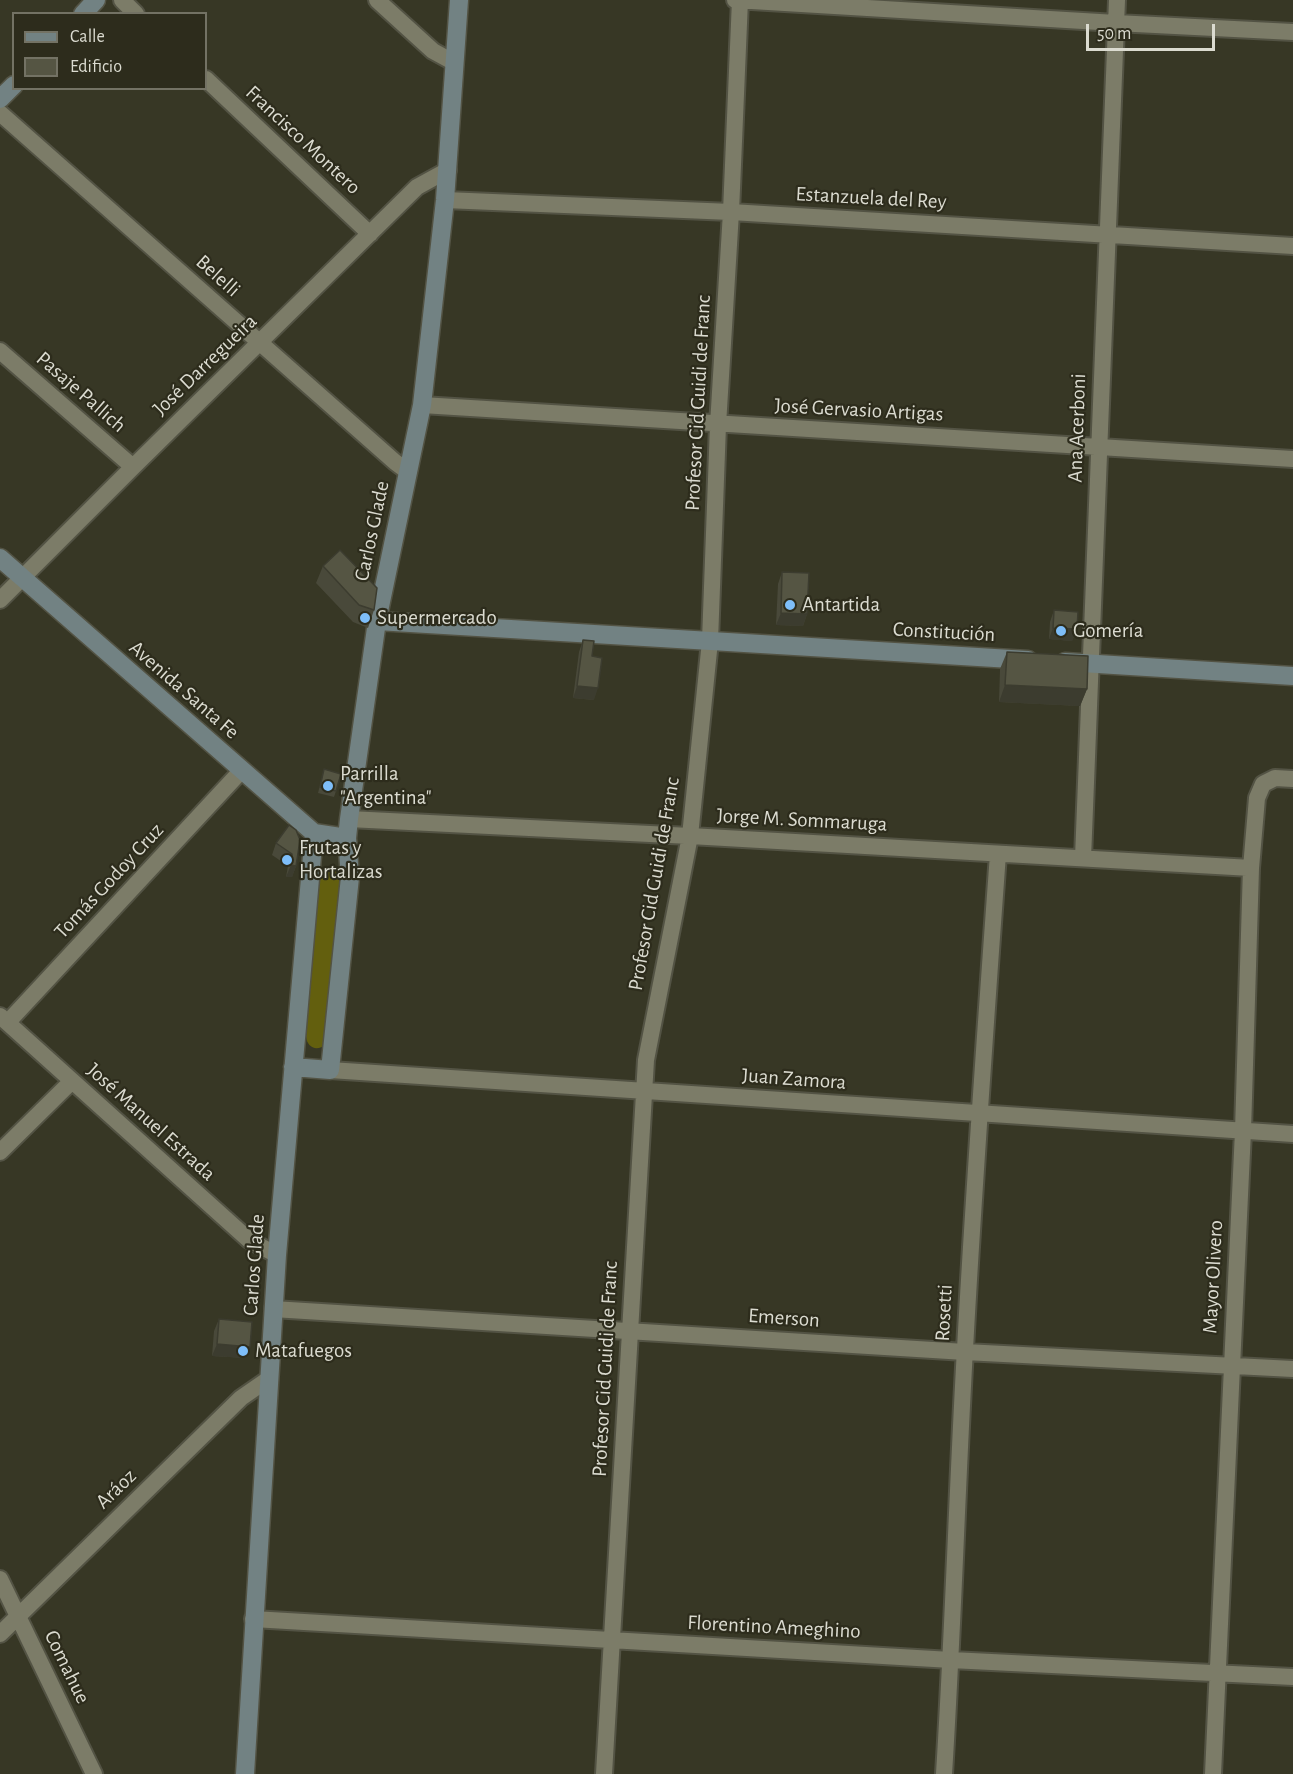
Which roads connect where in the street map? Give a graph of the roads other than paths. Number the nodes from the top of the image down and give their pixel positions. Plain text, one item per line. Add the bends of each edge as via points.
1 (96, 0) edge
2 (122, 0) edge
3 (377, 0) edge
4 (459, 0) edge
5 (735, 0) edge
6 (740, 0) edge
7 (1117, 0) edge
8 (85, 12) edge
9 (134, 12) edge
10 (1116, 23) junction
11 (1293, 32) edge
12 (455, 63) junction
13 (207, 80) edge
14 (12, 87) edge
15 (0, 99) edge
16 (0, 113) edge
17 (448, 170) junction
18 (445, 200) junction
19 (731, 212) junction
20 (370, 234) junction
21 (1108, 234) junction
22 (1293, 246) edge
23 (260, 343) junction
24 (0, 351) edge
25 (422, 405) junction
26 (718, 424) junction
27 (1099, 447) junction
28 (1293, 459) edge
29 (133, 466) junction
30 (407, 471) junction
31 (0, 558) edge
32 (22, 577) junction
33 (0, 600) edge
34 (377, 621) junction
35 (710, 641) junction
36 (1092, 664) junction
37 (1293, 676) edge
38 (242, 770) junction
39 (1293, 779) edge
40 (349, 819) junction
41 (314, 833) junction
42 (690, 836) junction
43 (347, 838) junction
44 (998, 854) junction
45 (1083, 858) junction
46 (1251, 868) junction
47 (4, 1019) edge
48 (293, 1067) junction
49 (330, 1070) junction
50 (72, 1081) junction
51 (643, 1091) junction
52 (978, 1113) junction
53 (1243, 1131) junction
54 (1293, 1134) edge
55 (0, 1152) edge
56 (276, 1256) junction
57 (273, 1309) junction
58 (630, 1331) junction
59 (965, 1352) junction
60 (1231, 1366) junction
61 (1293, 1369) edge
62 (267, 1380) junction
63 (0, 1579) edge
64 (18, 1617) junction
65 (253, 1619) junction
66 (0, 1634) edge
67 (612, 1640) junction
68 (951, 1660) junction
69 (1217, 1673) junction
70 (1293, 1677) edge
71 (94, 1774) edge
72 (244, 1774) edge
73 (604, 1774) edge
74 (944, 1774) edge
75 (1214, 1774) edge

1 - 8 street
2 - 9 street
3 - 12 street via 434,51
4 - 12 street, Carlos Glade
5 - 6 street
6 - 10 street
6 - 19 street, Profesor Cid Guidi de Franc
7 - 10 street, Ana Acerboni
10 - 11 street
10 - 21 street, Ana Acerboni
12 - 17 street, Carlos Glade
13 - 20 street, Francisco Montero
14 - 15 street
16 - 23 street, Belelli
17 - 18 street, Carlos Glade
17 - 20 street, José Darregueira via 417,187
18 - 19 street, Estanzuela del Rey
18 - 25 street, Carlos Glade
19 - 21 street, Estanzuela del Rey
19 - 26 street, Profesor Cid Guidi de Franc
20 - 23 street, José Darregueira
21 - 22 street, Estanzuela del Rey
21 - 27 street, Ana Acerboni
23 - 29 street, José Darregueira
23 - 30 street, Belelli
24 - 29 street, Pasaje Pallich
25 - 26 street, José Gervasio Artigas
25 - 30 street, Carlos Glade
26 - 27 street, José Gervasio Artigas
26 - 35 street, Profesor Cid Guidi de Franc
27 - 28 street, José Gervasio Artigas
27 - 36 street, Ana Acerboni
29 - 32 street, José Darregueira
30 - 34 street, Carlos Glade
31 - 32 street, Avenida Santa Fe
32 - 33 street, José Darregueira
32 - 38 street, Avenida Santa Fe
34 - 35 street, Constitución
34 - 40 street, Carlos Glade
35 - 36 street, Constitución
35 - 42 street, Profesor Cid Guidi de Franc
36 - 37 street, Constitución
36 - 45 street, Ana Acerboni
38 - 41 street, Avenida Santa Fe
38 - 47 street, Tomás Godoy Cruz
39 - 46 street, Mayor Olivero via 1275,778 1263,784 1257,798
40 - 42 street, Jorge M. Sommaruga
40 - 43 street, Carlos Glade
41 - 43 street
41 - 48 street, Carlos Glade
42 - 44 street, Jorge M. Sommaruga
42 - 51 street, Profesor Cid Guidi de Franc via 650,1036
43 - 49 street, Carlos Glade via 350,877
44 - 45 street, Jorge M. Sommaruga
44 - 52 street, Rosetti
45 - 46 street, Jorge M. Sommaruga
46 - 53 street, Mayor Olivero
47 - 50 street, José Manuel Estrada
48 - 49 street, Juan Zamora
48 - 56 street, Carlos Glade
49 - 51 street, Juan Zamora
50 - 55 street
50 - 56 street, José Manuel Estrada via 249,1240
51 - 52 street, Juan Zamora
51 - 58 street, Profesor Cid Guidi de Franc
52 - 53 street, Juan Zamora
52 - 59 street, Rosetti
53 - 54 street, Juan Zamora
53 - 60 street, Mayor Olivero
56 - 57 street, Carlos Glade
57 - 58 street, Emerson
57 - 62 street, Carlos Glade
58 - 59 street, Emerson
58 - 67 street, Profesor Cid Guidi de Franc
59 - 60 street, Emerson
59 - 68 street, Rosetti
60 - 61 street, Emerson
60 - 69 street, Mayor Olivero
62 - 64 street, Aráoz via 241,1398
62 - 65 street, Carlos Glade
63 - 64 street, Comahue
64 - 66 street, Aráoz
64 - 71 street, Comahue
65 - 67 street, Florentino Ameghino
65 - 72 street, Carlos Glade
67 - 68 street, Florentino Ameghino
67 - 73 street, Profesor Cid Guidi de Franc
68 - 69 street, Florentino Ameghino
68 - 74 street, Rosetti
69 - 70 street, Florentino Ameghino
69 - 75 street, Mayor Olivero

